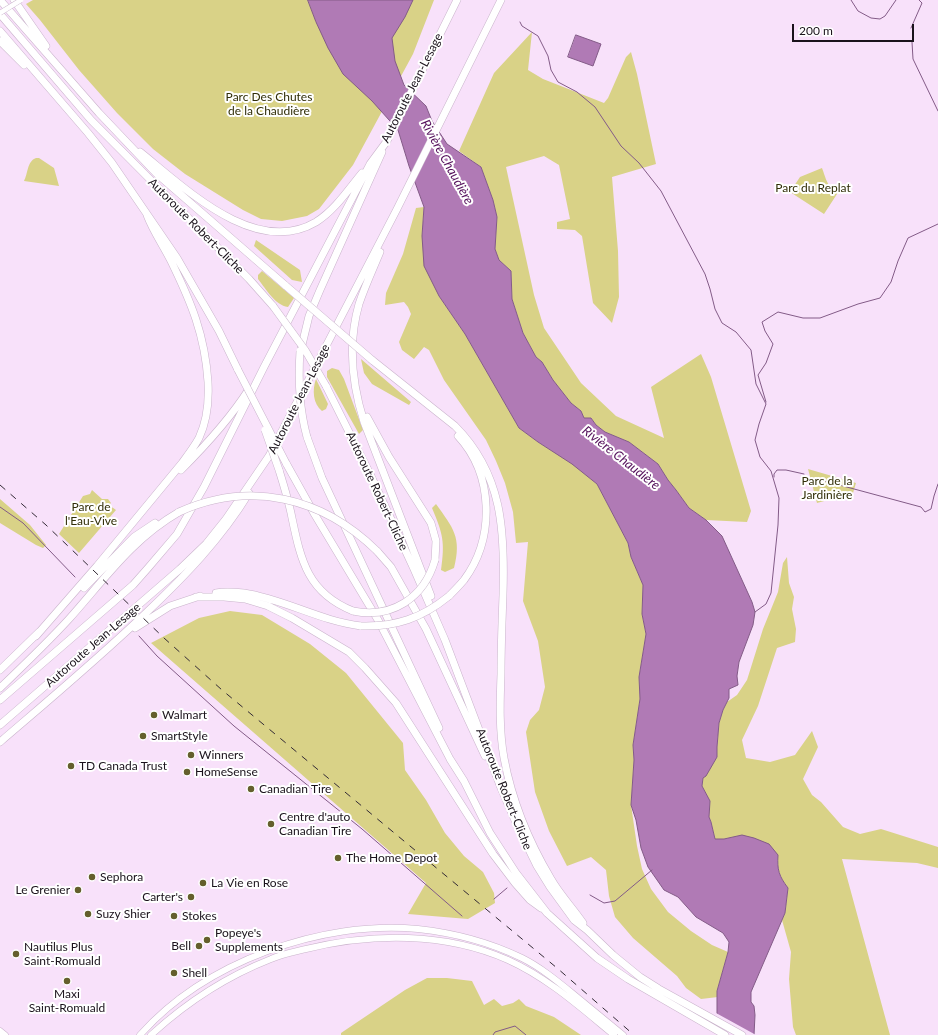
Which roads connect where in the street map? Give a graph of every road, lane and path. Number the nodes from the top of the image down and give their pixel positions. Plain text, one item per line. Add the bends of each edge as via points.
1 (0, 0) edge
2 (14, 0) edge
3 (21, 0) edge
4 (457, 0) edge
5 (501, 0) edge
6 (0, 13) edge
7 (0, 31) edge
8 (0, 41) edge
9 (60, 69) junction
10 (54, 94) junction
11 (123, 138) junction
12 (387, 141) junction
13 (370, 164) junction
14 (397, 209) junction
15 (147, 215) junction
16 (264, 367) junction
17 (353, 369) junction
18 (385, 371) junction
19 (253, 400) junction
20 (269, 456) junction
21 (147, 507) junction
22 (179, 512) junction
23 (196, 597) junction
24 (124, 634) junction
25 (36, 636) junction
26 (445, 640) junction
27 (0, 670) edge
28 (0, 688) edge
29 (0, 700) edge
30 (0, 725) edge
31 (0, 742) edge
32 (464, 781) junction
33 (501, 788) junction
34 (547, 913) junction
35 (587, 930) junction
36 (0, 1031) edge
37 (5, 1035) edge
38 (140, 1035) edge
39 (151, 1035) edge
40 (614, 1035) edge
41 (623, 1035) edge
42 (725, 1035) edge
43 (742, 1035) edge

1 - 9 highway
2 - 9 highway
3 - 6 street, bridge
4 - 12 highway, Autoroute Jean-Lesage
5 - 14 highway, Autoroute Jean-Lesage
6 - 26 highway, Autoroute Robert-Cliche, bridge via 100,128 244,273 273,306 305,350 336,403
7 - 10 highway, Autoroute Robert-Cliche
8 - 10 highway
9 - 11 highway
10 - 15 highway, Autoroute Robert-Cliche via 112,163
11 - 13 highway via 182,187 216,210 248,226 274,232 300,228 326,215
11 - 18 highway, bridge via 161,178
12 - 13 highway, Autoroute Jean-Lesage
12 - 32 highway, bridge via 309,316 300,351 301,410 307,437 322,478
13 - 16 highway, Autoroute Jean-Lesage
14 - 17 highway via 360,304 354,335
14 - 20 highway, Autoroute Jean-Lesage
15 - 19 highway, Autoroute Robert-Cliche, bridge via 177,258 218,330
15 - 21 highway via 181,282 200,329 206,359 208,395 206,414 192,450
16 - 21 highway via 242,400 201,450
16 - 29 highway, Autoroute Jean-Lesage via 204,487 162,553 133,585
17 - 19 highway, bridge via 362,404 373,430 431,523 436,541 435,560 424,586 412,598 396,608 369,614 353,611 323,594 311,577 295,537 279,470
17 - 26 highway via 364,422 432,599
18 - 23 highway, bridge via 460,439 473,457 482,481 487,507 486,525 475,561 464,580 449,596 427,611 404,622 385,626 361,626 335,621 258,594 219,592
18 - 35 highway via 455,426 478,455 493,488 502,526 504,553 500,721 504,758 525,829 551,879
19 - 32 highway, Autoroute Robert-Cliche, bridge via 315,515 378,620
20 - 24 highway via 225,530 190,570
20 - 30 highway, Autoroute Jean-Lesage via 206,544
21 - 25 highway
22 - 25 highway via 147,527 134,537
22 - 28 highway via 132,547 68,620
22 - 33 highway, bridge via 204,502 235,496 264,496 303,504 353,529 391,568 426,630
23 - 24 highway via 170,606
23 - 34 highway via 245,599 268,606 349,652 396,703 504,868 530,900
24 - 31 highway
25 - 27 highway
26 - 33 highway, Autoroute Robert-Cliche
32 - 34 highway, Autoroute Robert-Cliche via 490,833
33 - 35 highway, Autoroute Robert-Cliche via 544,877 574,920
34 - 42 highway, Autoroute Robert-Cliche via 597,958 628,979
35 - 43 highway, Autoroute Robert-Cliche via 640,977
36 - 37 main road
38 - 41 main road via 164,1011 195,988 217,974 267,951 330,934 404,928 442,932 477,940 524,959 560,983
39 - 40 main road via 200,995 270,959 333,943 397,938 419,938 459,944 508,960 533,972 556,988

